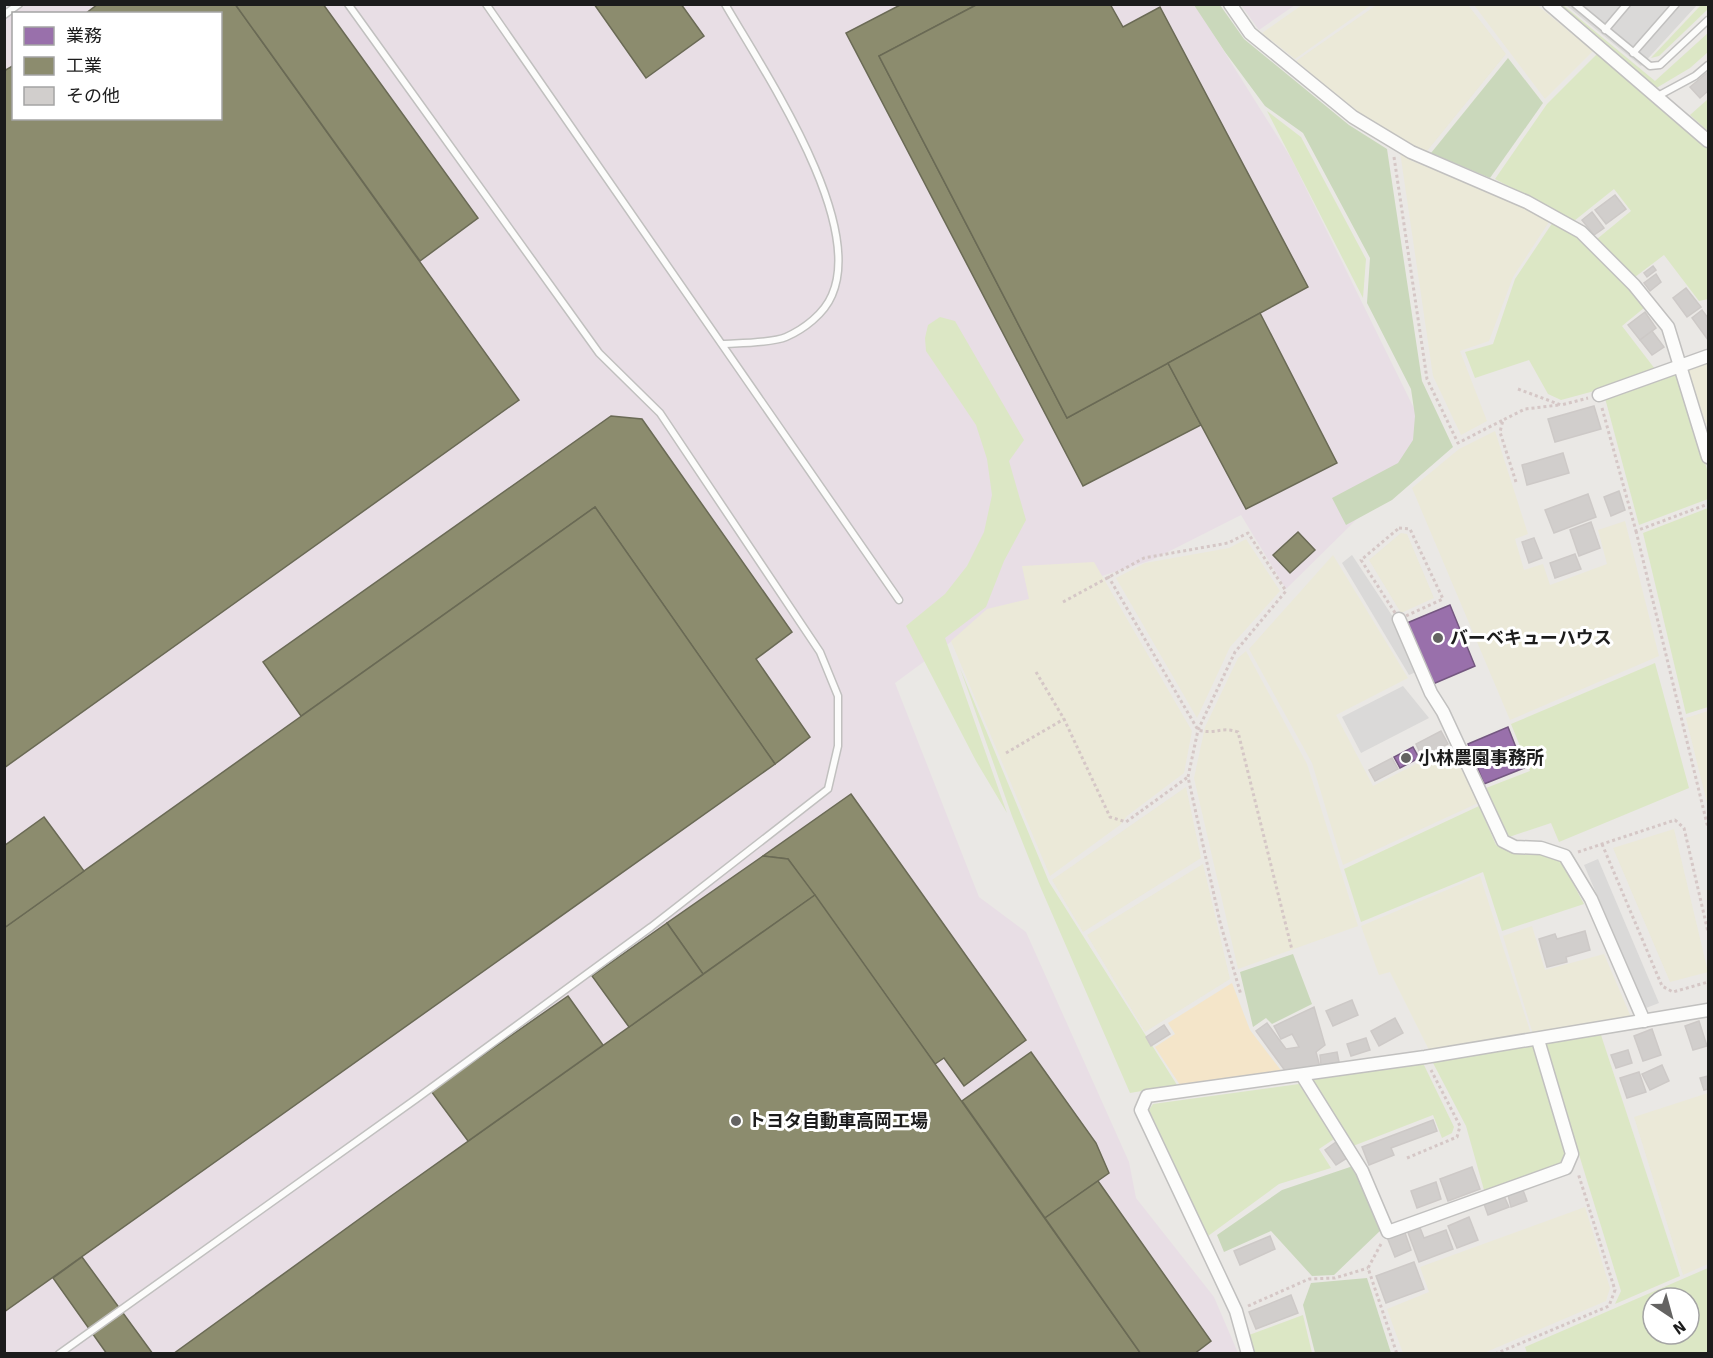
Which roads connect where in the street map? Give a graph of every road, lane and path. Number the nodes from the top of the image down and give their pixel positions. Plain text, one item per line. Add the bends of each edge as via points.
1 (19, 4) edge
2 (348, 4) edge
3 (486, 4) edge
4 (725, 4) edge
5 (1230, 4) edge
6 (1549, 4) edge
7 (1627, 4) edge
8 (1676, 4) edge
9 (1575, 5) edge
10 (4, 15) edge
11 (1708, 20) edge
12 (1605, 30) junction
13 (1633, 53) junction
14 (1708, 65) edge
15 (1656, 97) junction
16 (1391, 141) junction
17 (1708, 141) edge
18 (723, 344) junction
19 (1708, 356) edge
20 (1681, 366) junction
21 (1518, 389) dead end
22 (1599, 395) junction
23 (1561, 405) junction
24 (1503, 420) junction
25 (1708, 457) edge
26 (1516, 482) dead end
27 (1708, 504) edge
28 (1636, 531) junction
29 (1108, 576) junction
30 (899, 600) dead end
31 (1064, 602) dead end
32 (1399, 619) junction
33 (1036, 672) dead end
34 (1064, 719) junction
35 (1198, 730) junction
36 (1006, 753) dead end
37 (1188, 777) junction
38 (1708, 828) edge
39 (1602, 844) junction
40 (1565, 856) junction
41 (1708, 932) edge
42 (1292, 950) dead end
43 (1708, 982) edge
44 (1240, 995) dead end
45 (1708, 1010) edge
46 (1644, 1021) junction
47 (1538, 1040) junction
48 (1425, 1058) junction
49 (1302, 1075) junction
50 (1572, 1154) junction
51 (1407, 1158) dead end
52 (1388, 1232) junction
53 (1368, 1269) junction
54 (1236, 1311) junction
55 (59, 1353) edge
56 (1248, 1353) edge
57 (1397, 1353) edge
58 (1495, 1353) edge

1 - 10 lane
2 - 55 lane via 599,353 660,413 820,652 838,696 838,746 828,789 651,927
3 - 18 lane
4 - 18 lane via 803,141 832,216 838,269 833,294 825,308 806,325 784,338
5 - 16 street via 1250,33 1353,117
6 - 15 street
7 - 12 lane
8 - 13 lane
9 - 12 lane
11 - 13 lane via 1660,65 1650,66
12 - 13 lane
14 - 15 lane
15 - 17 street
16 - 20 street via 1527,202 1581,232 1634,285 1668,327
16 - 24 path via 1428,379 1458,443
18 - 30 lane
19 - 20 street
20 - 22 street
20 - 25 street
21 - 23 path
22 - 23 path
22 - 28 path
23 - 24 path via 1525,409
24 - 26 path via 1500,432
27 - 28 path
28 - 38 path
29 - 31 path
29 - 35 path
29 - 35 path via 1144,558 1228,543 1248,532 1286,591 1235,652
32 - 32 path via 1443,599 1410,529 1399,528 1361,560
32 - 40 street via 1503,841 1515,848 1541,848
33 - 34 path
34 - 36 path
34 - 37 path via 1110,817 1126,822
35 - 37 path
35 - 42 path via 1211,734 1226,728 1238,732
37 - 44 path
39 - 40 path
39 - 41 path via 1675,820 1684,828
39 - 43 path via 1662,986 1673,992
40 - 46 street via 1591,899
45 - 46 street
46 - 47 street
47 - 48 street
47 - 50 street
48 - 49 street
48 - 51 path via 1460,1126 1456,1137
49 - 52 street via 1362,1171
49 - 54 street via 1147,1096 1142,1110
50 - 52 street via 1566,1168
50 - 58 path via 1615,1290 1609,1306
52 - 53 path
53 - 54 path via 1335,1278 1310,1279
53 - 57 path
54 - 56 street

